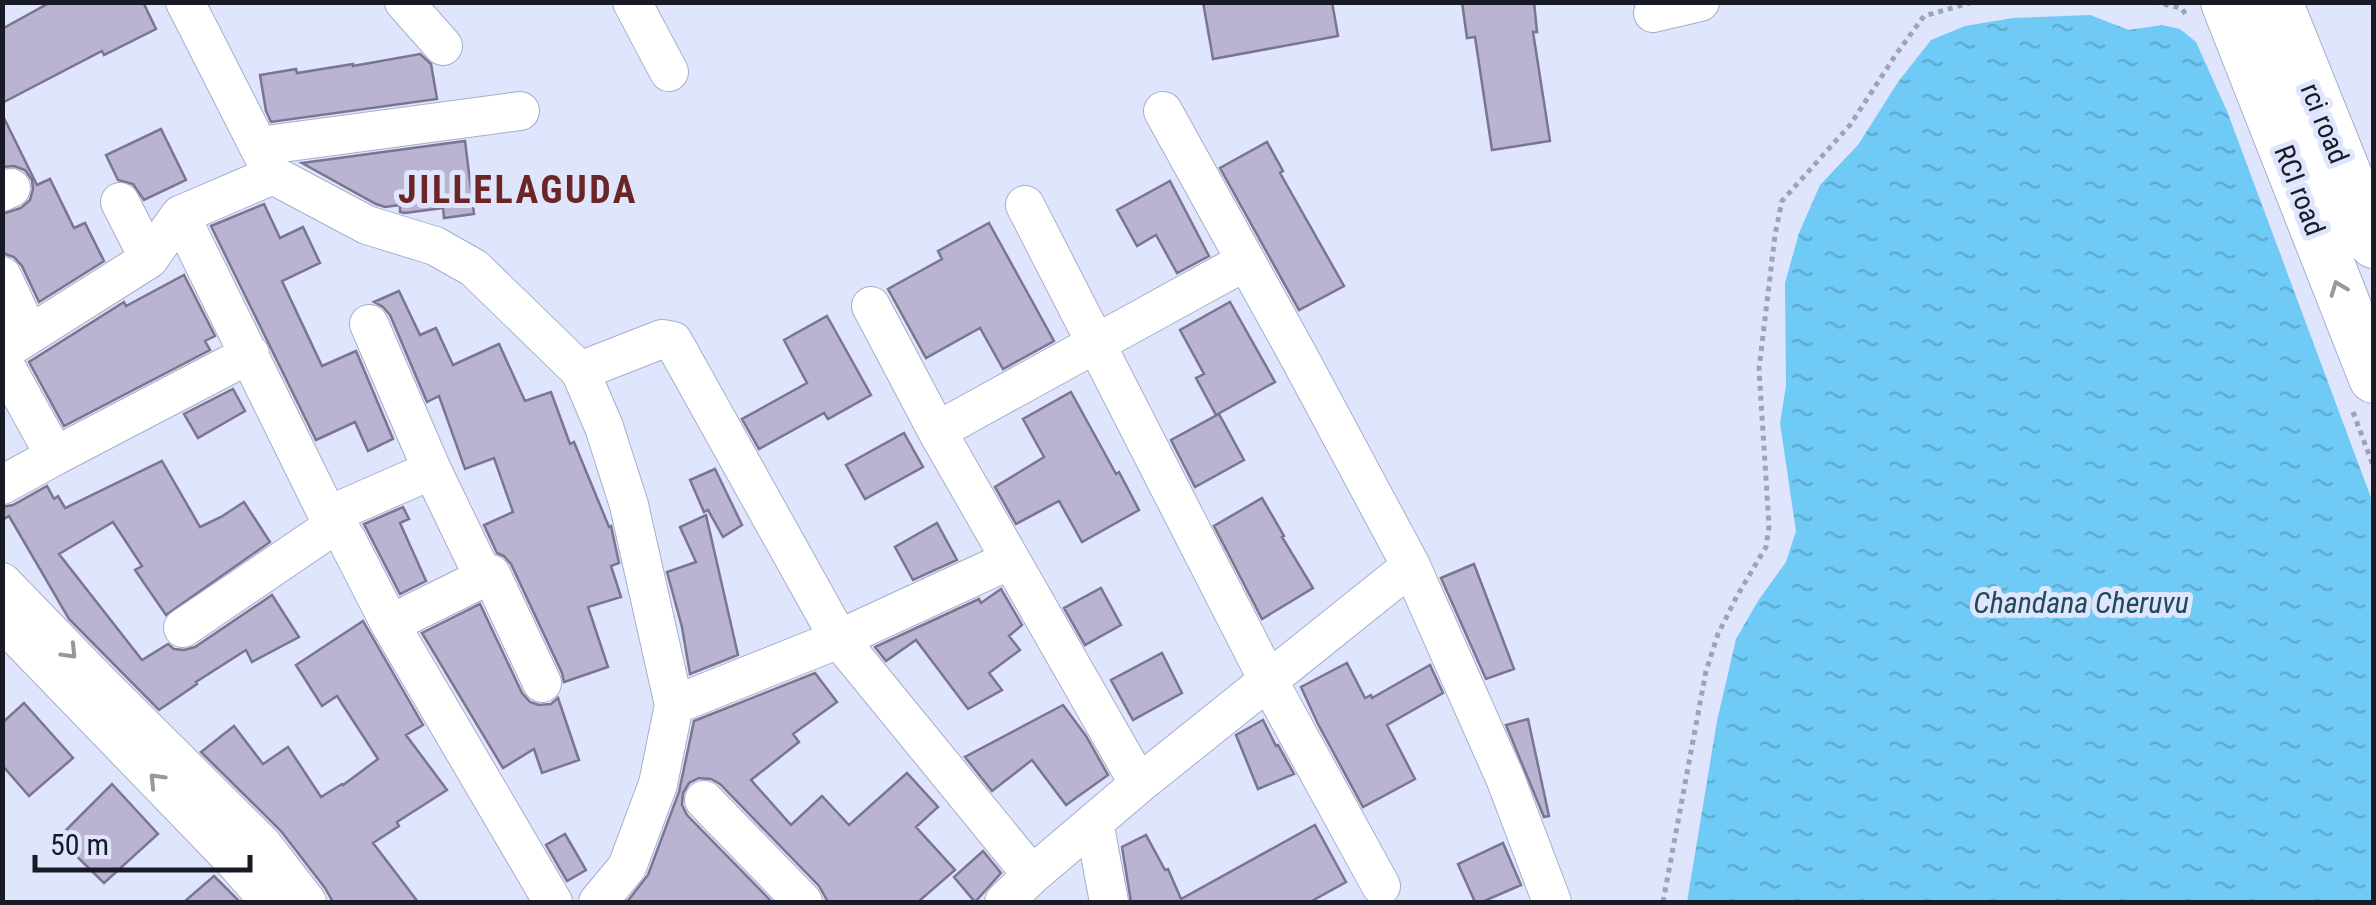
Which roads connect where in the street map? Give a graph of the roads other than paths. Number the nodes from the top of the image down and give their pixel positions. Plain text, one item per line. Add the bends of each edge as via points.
1 (186, 2) edge
2 (404, 2) edge
3 (632, 2) edge
4 (1700, 2) edge
5 (2226, 2) edge
6 (2277, 2) edge
7 (1653, 12) dead end
8 (443, 46) dead end
9 (669, 72) dead end
10 (520, 111) dead end
11 (1164, 111) dead end
12 (266, 161) junction
13 (120, 202) dead end
14 (1025, 205) dead end
15 (180, 215) junction
16 (2374, 243) edge
17 (149, 259) junction
18 (1246, 261) junction
19 (2, 276) edge
20 (871, 306) dead end
21 (369, 324) dead end
22 (1096, 343) junction
23 (11, 348) edge
24 (250, 354) junction
25 (580, 371) junction
26 (2374, 378) edge
27 (937, 431) junction
28 (55, 456) junction
29 (432, 470) junction
30 (2, 485) edge
31 (330, 521) junction
32 (1010, 560) junction
33 (1411, 566) junction
34 (484, 578) junction
35 (2, 582) edge
36 (2, 621) edge
37 (390, 624) junction
38 (183, 628) dead end
39 (839, 638) junction
40 (1268, 680) junction
41 (542, 683) dead end
42 (674, 705) junction
43 (1140, 784) junction
44 (704, 800) dead end
45 (1094, 822) junction
46 (1032, 875) junction
47 (1380, 886) dead end
48 (270, 902) edge
49 (307, 902) edge
50 (553, 902) edge
51 (598, 902) edge
52 (803, 902) edge
53 (1004, 902) edge
54 (1109, 902) edge
55 (1552, 902) edge

1 - 12 street
2 - 8 street
3 - 9 street
4 - 7 street
26 -> 5 main road, RCI road
6 - 16 main road, rci road
10 - 12 street
11 - 18 street
12 - 15 street
12 - 25 street via 367,225 435,246 474,268
13 - 17 street
14 - 22 street
15 - 17 street
15 - 24 street
17 - 23 street
18 - 22 street
18 - 33 street
19 - 23 street
20 - 27 street
21 - 29 street
22 - 27 street
22 - 40 street
23 - 28 street
24 - 28 street
24 - 31 street
25 - 39 street via 662,338 673,341
25 - 42 street via 628,505
27 - 32 street
28 - 30 street
29 - 31 street
29 - 34 street
31 - 37 street via 347,540
31 - 38 street
32 - 39 street
32 - 43 street
33 - 40 street
33 - 55 street
34 - 37 street
34 - 41 street via 492,574
35 -> 49 street via 263,846
48 -> 36 street
37 - 50 street
39 - 42 street
39 - 46 street
40 - 43 street
40 - 47 street
42 - 51 street via 658,784 627,867
43 - 45 street
44 - 52 street
45 - 46 street
45 - 54 street
46 - 53 street

